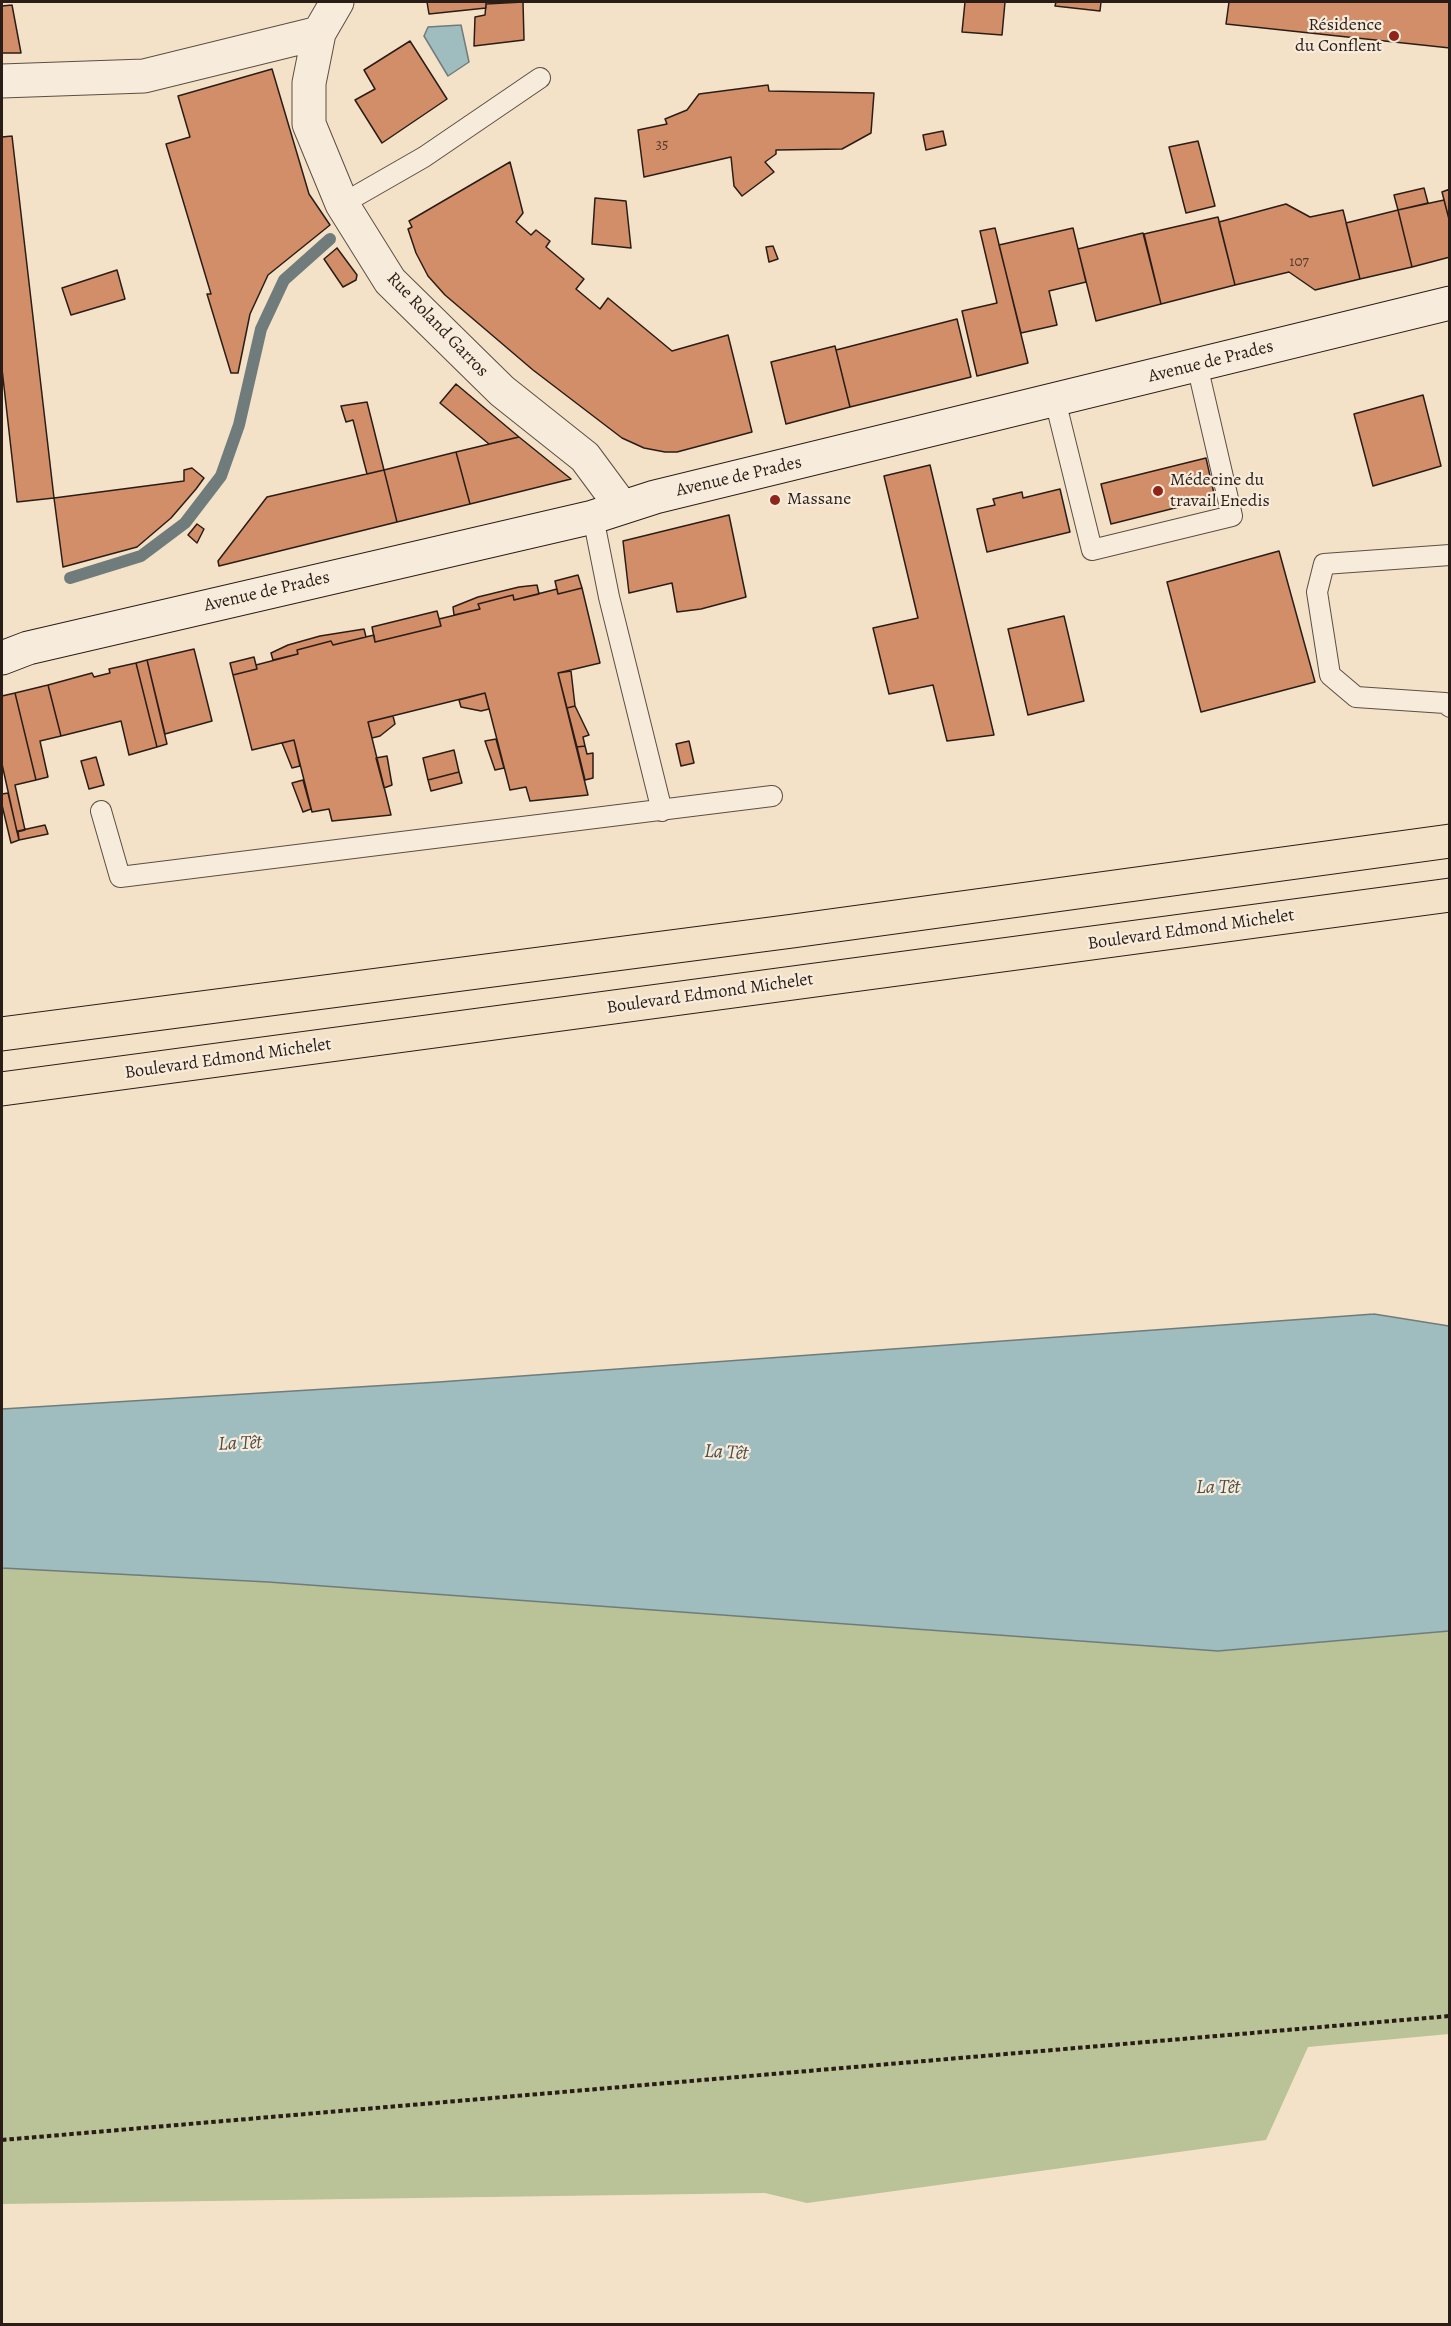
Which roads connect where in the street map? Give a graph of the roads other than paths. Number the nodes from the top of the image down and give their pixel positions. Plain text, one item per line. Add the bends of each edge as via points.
1 (337, 2) edge
2 (319, 33) junction
3 (540, 78) dead end
4 (2, 81) edge
5 (342, 204) junction
6 (1449, 303) edge
7 (1197, 365) junction
8 (1054, 400) junction
9 (607, 512) junction
10 (1449, 555) edge
11 (10, 651) edge
12 (1449, 706) edge
13 (772, 796) dead end
14 (102, 811) dead end
15 (662, 811) junction
16 (1449, 840) edge
17 (1439, 897) edge
18 (2, 1034) edge
19 (2, 1089) edge

1 - 2 main road, Rue Roland Garros
2 - 4 main road via 144,76
2 - 5 main road, Rue Roland Garros via 309,83 309,124
3 - 5 lane via 424,157
5 - 9 main road, Rue Roland Garros via 390,281 502,391 585,457
6 - 7 main road, Avenue de Prades
7 - 8 main road, Avenue de Prades
7 - 8 lane via 1232,516 1092,550
8 - 9 main road, Avenue de Prades
9 - 11 main road, Avenue de Prades
9 - 15 lane via 609,597
10 - 12 lane via 1324,564 1317,592 1330,675 1356,697
13 - 15 lane
14 - 15 lane via 120,877
16 - 18 highway via 781,933
17 - 19 highway, Boulevard Edmond Michelet

